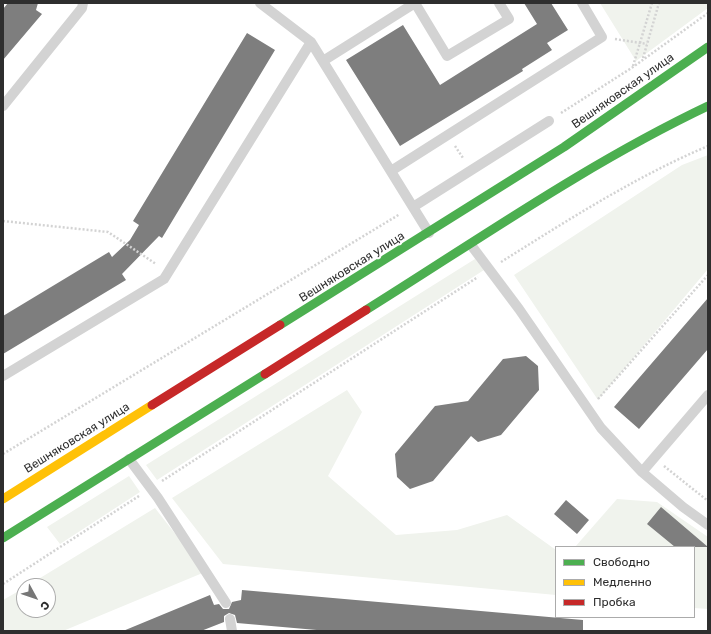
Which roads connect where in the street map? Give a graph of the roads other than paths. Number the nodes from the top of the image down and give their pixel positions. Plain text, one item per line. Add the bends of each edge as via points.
1 (83, 3) edge
2 (260, 3) edge
3 (499, 3) edge
4 (582, 3) edge
5 (311, 42) junction
6 (708, 47) edge
7 (323, 61) junction
8 (3, 106) edge
9 (708, 106) edge
10 (549, 121) road end
11 (391, 171) junction
12 (413, 207) junction
13 (429, 233) junction
14 (471, 245) junction
15 (3, 376) edge
16 (708, 395) edge
17 (129, 459) junction
18 (642, 472) junction
19 (3, 499) edge
20 (708, 525) edge
21 (3, 538) edge
22 (226, 603) dead end
23 (230, 619) dead end
24 (232, 631) edge

1 - 8 lane via 82,8
2 - 5 lane
3 - 7 lane via 509,19 447,56 415,4
4 - 11 lane via 602,37
5 - 7 lane
5 - 15 lane via 164,279
6 - 13 main road, Вешняковская улица via 586,132
7 - 11 lane
9 - 14 main road via 627,148
10 - 12 lane
11 - 12 lane
12 - 13 lane
13 - 19 main road, Вешняковская улица
14 - 17 main road
14 - 18 lane via 601,428
16 - 18 lane
17 - 21 main road
17 - 22 lane via 151,488
18 - 20 lane
23 - 24 lane

